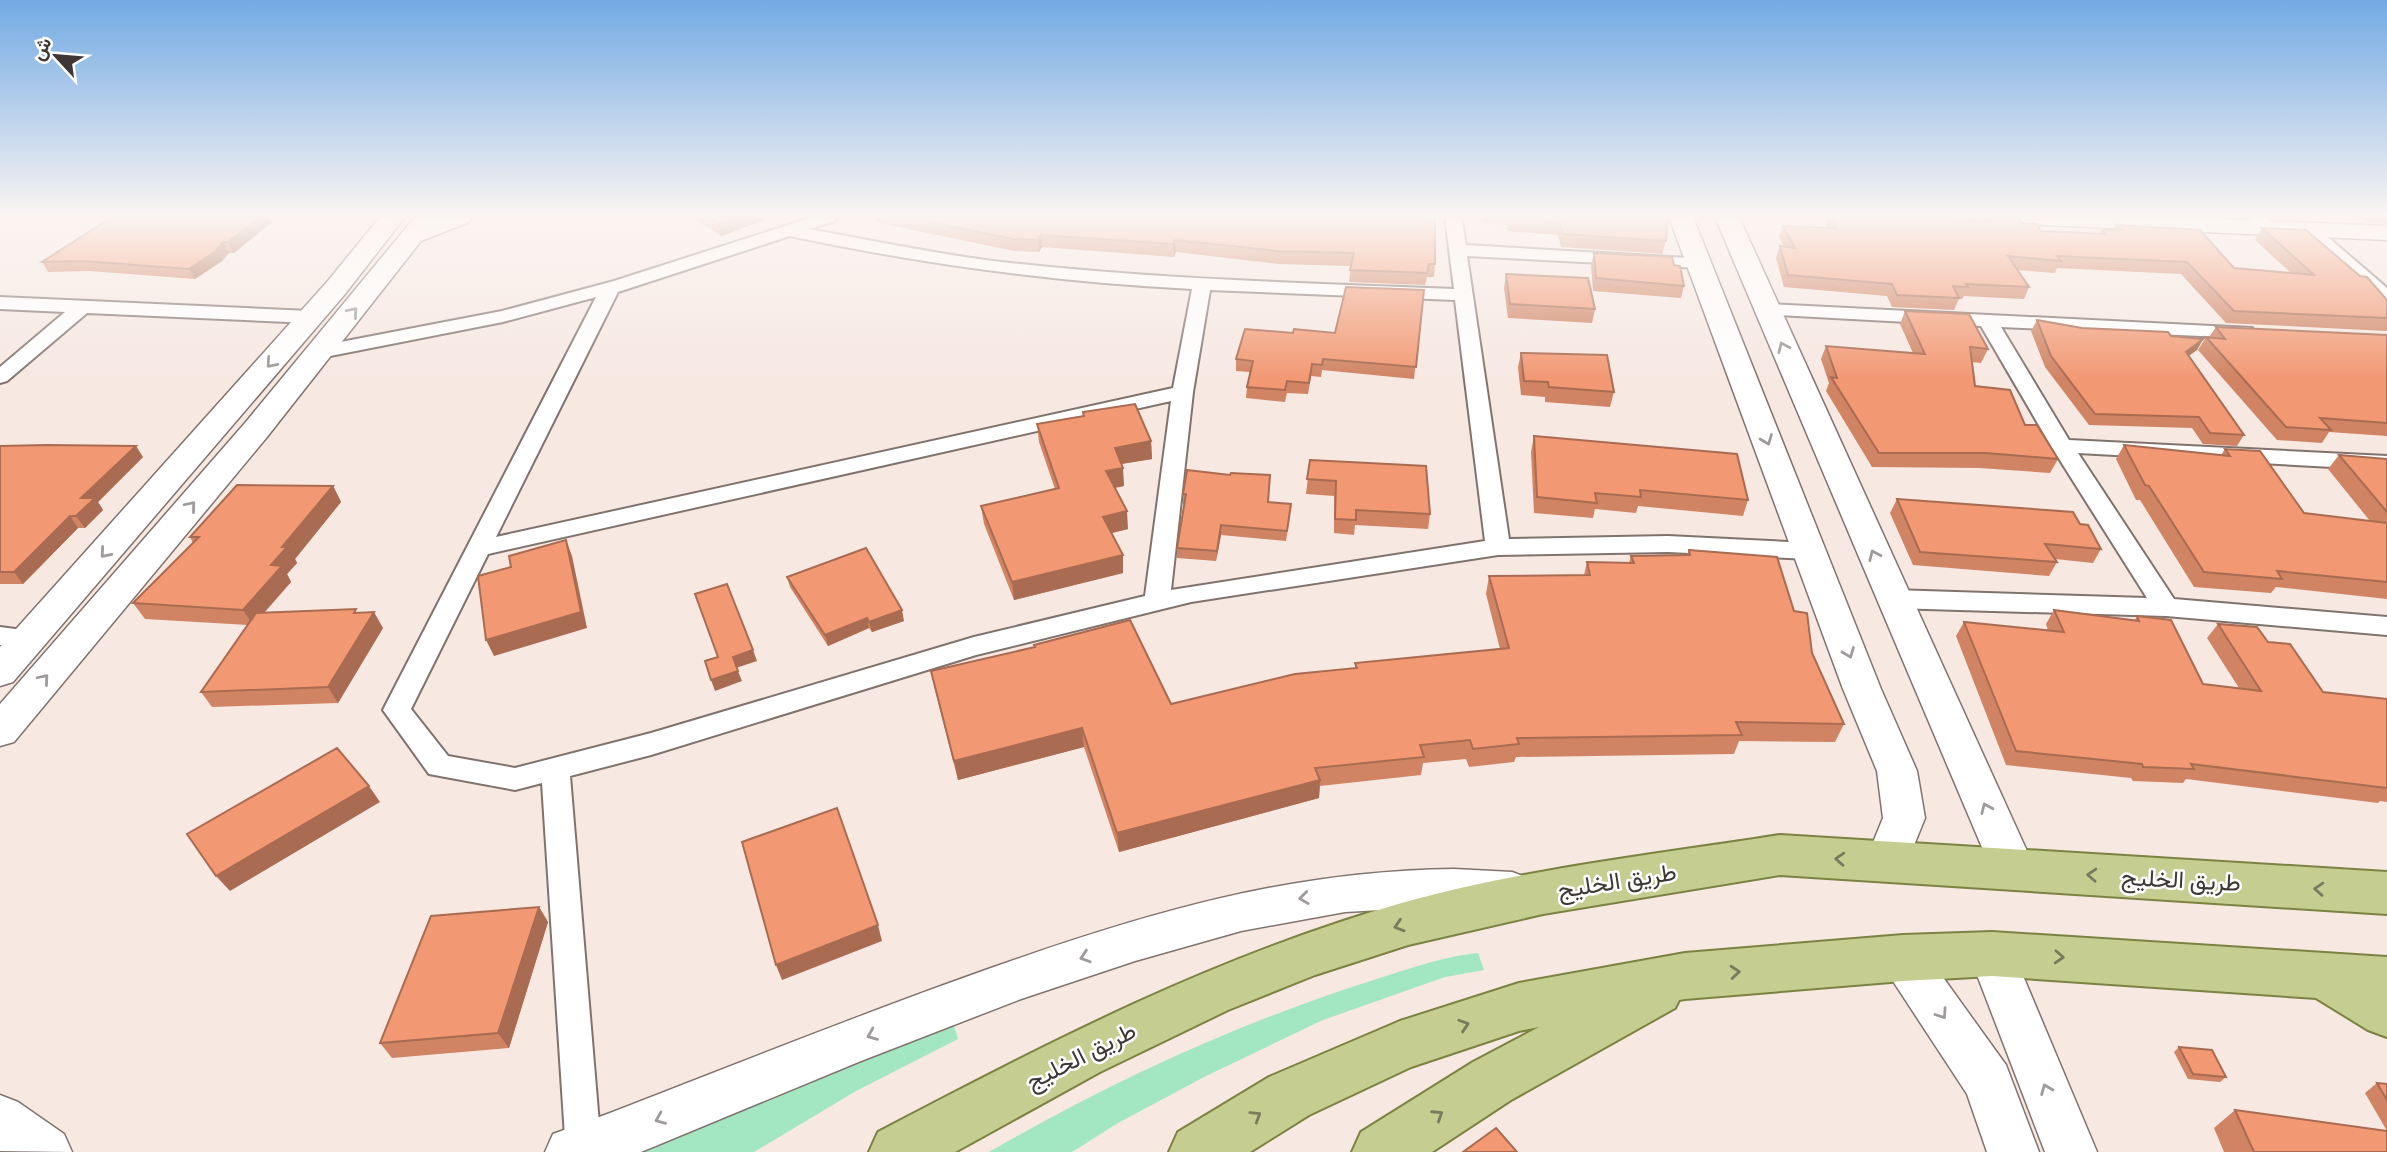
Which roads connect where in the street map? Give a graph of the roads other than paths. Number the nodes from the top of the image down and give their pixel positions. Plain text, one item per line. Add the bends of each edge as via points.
1 (360, 271) edge
2 (377, 271) edge
3 (664, 271) edge
4 (1043, 271) edge
5 (1461, 271) edge
6 (1702, 271) edge
7 (1750, 271) edge
8 (2356, 271) edge
9 (1202, 285) junction
10 (610, 288) junction
11 (1464, 295) junction
12 (2387, 298) edge
13 (0, 303) edge
14 (547, 304) junction
15 (81, 308) junction
16 (1767, 310) junction
17 (310, 317) junction
18 (1987, 320) junction
19 (592, 325) junction
20 (2263, 333) edge
21 (320, 352) junction
22 (0, 377) edge
23 (1183, 392) junction
24 (2062, 446) junction
25 (2387, 463) edge
26 (1498, 547) junction
27 (476, 550) junction
28 (1809, 551) junction
29 (1893, 599) junction
30 (1157, 603) junction
31 (2166, 607) junction
32 (2387, 626) edge
33 (15, 637) edge
34 (0, 672) edge
35 (0, 731) edge
36 (555, 769) junction
37 (1887, 862) junction
38 (2014, 871) junction
39 (1543, 893) junction
40 (2387, 893) edge
41 (1993, 954) junction
42 (1903, 958) junction
43 (1685, 976) junction
44 (2327, 977) junction
45 (2387, 980) edge
46 (2387, 1013) edge
47 (970, 1114) junction
48 (0, 1120) edge
49 (577, 1150) edge
50 (46, 1152) edge
51 (898, 1152) edge
52 (925, 1152) edge
53 (1198, 1152) edge
54 (1381, 1152) edge
55 (2013, 1152) edge
56 (2071, 1152) edge

1 - 17 street
21 -> 2 street
3 - 10 street
4 - 9 street
5 - 11 street
6 -> 28 street
7 - 16 street
8 - 12 street
9 - 11 street
9 - 23 street
10 - 14 street
10 - 19 street
11 - 26 street
13 - 15 street
14 - 19 street
14 - 21 street
15 - 17 street
15 - 22 street
16 - 18 street
29 -> 16 street
17 -> 33 street
18 - 20 street
18 - 24 street
19 - 27 street
35 -> 21 street
23 - 27 street
23 - 30 street
24 - 25 street
24 - 31 street
26 - 28 street via 1668,544
26 - 30 street
27 - 36 street via 397,710 439,766 514,779
28 -> 37 street via 1898,771 1904,818
29 - 31 street
38 -> 29 street
30 - 36 street via 974,646
31 - 32 street
33 - 34 street
36 - 49 street
37 - 38 main road, طريق الخليج
37 -> 39 main road, طريق الخليج via 1780,855
40 -> 38 main road, طريق الخليج
39 -> 47 main road, طريق الخليج via 1408,923 1306,955 1081,1054
39 -> 49 street via 1427,887 1357,891 1289,900 1207,919 985,989
41 - 42 main road
41 -> 44 main road
56 -> 41 street
43 -> 42 main road
42 -> 55 street via 1988,1082
53 -> 43 main road via 1289,1096 1400,1046 1519,1007
54 -> 43 main road via 1492,1081
44 - 45 main road
44 - 46 main road
47 - 51 main road, طريق الخليج
47 - 52 main road
48 - 50 street

